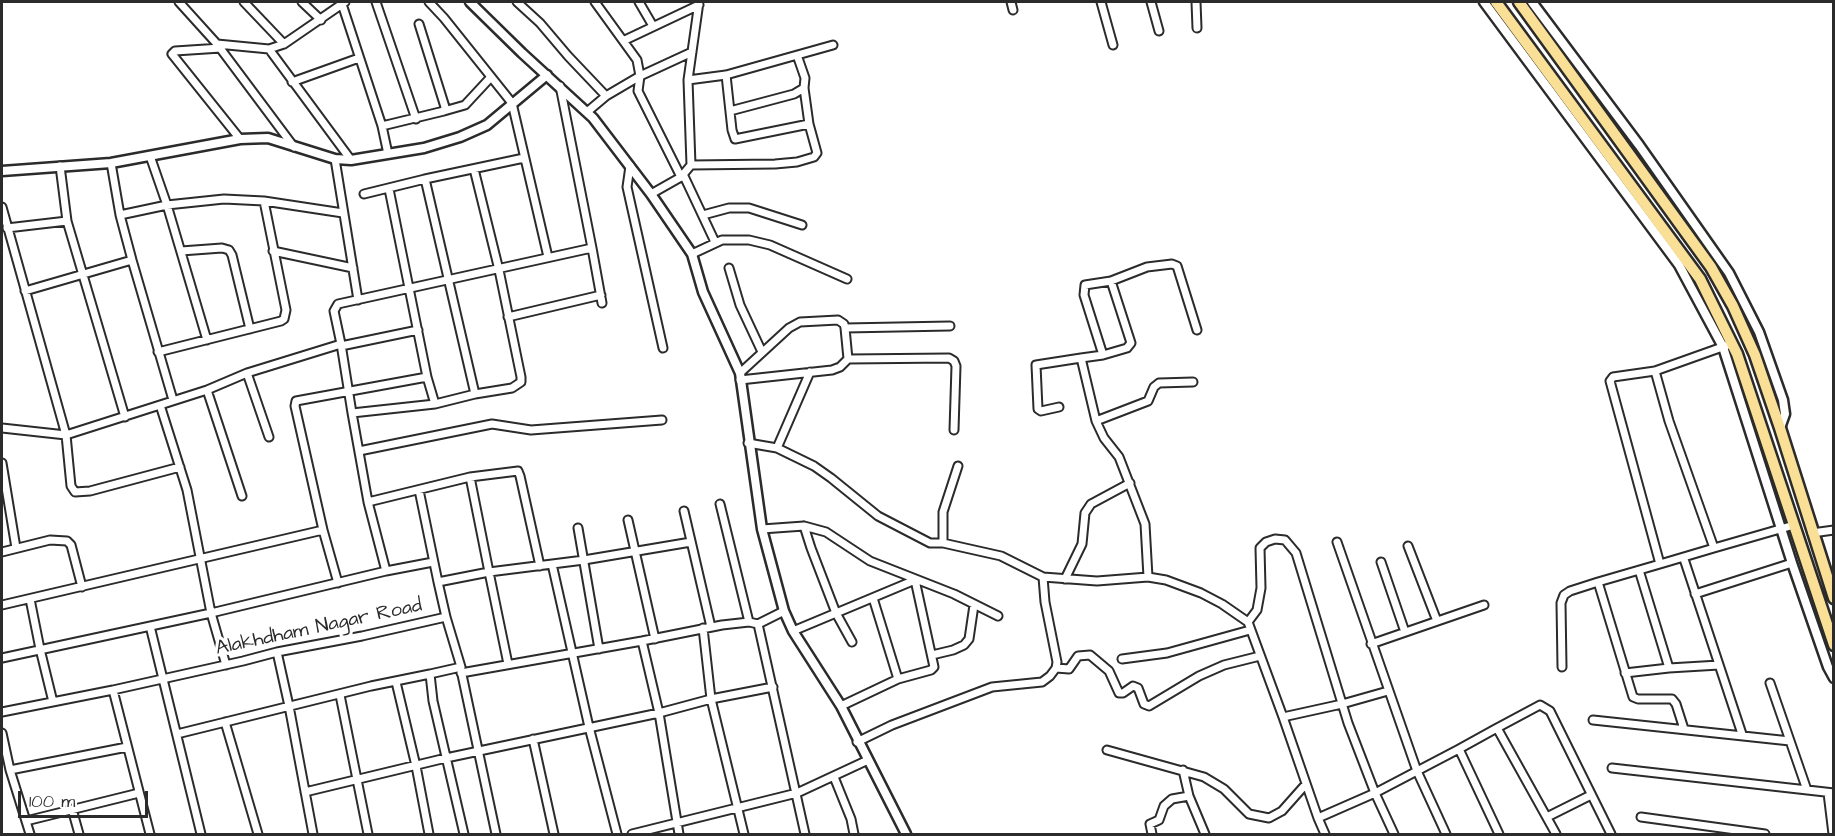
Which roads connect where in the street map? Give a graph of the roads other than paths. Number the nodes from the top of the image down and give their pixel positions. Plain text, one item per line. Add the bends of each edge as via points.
1 (179, 2) edge
2 (244, 2) edge
3 (302, 2) edge
4 (376, 2) edge
5 (429, 2) edge
6 (470, 2) edge
7 (517, 2) edge
8 (595, 2) edge
9 (639, 2) edge
10 (1011, 2) edge
11 (1101, 2) edge
12 (1152, 2) edge
13 (1197, 2) edge
14 (1484, 2) edge
15 (1496, 2) edge
16 (1519, 2) edge
17 (1532, 2) edge
18 (344, 3) edge
19 (699, 3) edge
20 (1013, 10) dead end
21 (321, 20) junction
22 (419, 24) dead end
23 (653, 26) junction
24 (1197, 28) dead end
25 (1159, 31) dead end
26 (625, 40) junction
27 (285, 44) junction
28 (833, 45) dead end
29 (1113, 45) dead end
30 (219, 46) junction
31 (268, 49) junction
32 (692, 52) junction
33 (797, 55) junction
34 (359, 58) junction
35 (548, 75) junction
36 (726, 75) junction
37 (640, 76) junction
38 (491, 77) junction
39 (688, 80) junction
40 (292, 82) junction
41 (560, 86) junction
42 (804, 88) junction
43 (606, 96) junction
44 (512, 103) junction
45 (444, 111) junction
46 (730, 111) junction
47 (587, 112) junction
48 (416, 119) junction
49 (809, 124) junction
50 (382, 126) junction
51 (240, 139) junction
52 (294, 147) junction
53 (388, 154) junction
54 (150, 156) junction
55 (524, 158) junction
56 (335, 159) junction
57 (351, 160) junction
58 (111, 163) junction
59 (691, 165) junction
60 (60, 166) junction
61 (630, 166) junction
62 (474, 169) junction
63 (2, 171) edge
64 (682, 176) junction
65 (426, 179) junction
66 (389, 189) junction
67 (364, 194) dead end
68 (651, 194) junction
69 (264, 201) junction
70 (167, 205) junction
71 (2, 207) edge
72 (344, 213) junction
73 (120, 215) junction
74 (703, 215) junction
75 (67, 221) junction
76 (802, 225) dead end
77 (7, 228) junction
78 (715, 242) junction
79 (592, 248) junction
80 (181, 251) junction
81 (273, 251) junction
82 (692, 254) junction
83 (548, 257) junction
84 (132, 260) junction
85 (353, 268) junction
86 (729, 268) dead end
87 (499, 270) junction
88 (83, 273) junction
89 (450, 279) junction
90 (846, 279) dead end
91 (1111, 281) junction
92 (411, 288) junction
93 (25, 291) junction
94 (601, 295) junction
95 (358, 300) junction
96 (602, 303) dead end
97 (508, 317) junction
98 (950, 326) dead end
99 (845, 328) junction
100 (250, 329) junction
101 (418, 330) junction
102 (1197, 330) dead end
103 (207, 339) junction
104 (341, 345) junction
105 (1728, 345) junction
106 (663, 348) dead end
107 (158, 352) junction
108 (762, 352) junction
109 (1103, 355) junction
110 (1081, 358) junction
111 (848, 359) junction
112 (1655, 371) junction
113 (810, 372) junction
114 (247, 373) junction
115 (427, 377) junction
116 (740, 377) junction
117 (1193, 382) dead end
118 (207, 390) junction
119 (348, 391) junction
120 (475, 394) junction
121 (173, 400) junction
122 (435, 404) junction
123 (160, 405) junction
124 (1059, 407) dead end
125 (352, 413) junction
126 (125, 417) junction
127 (662, 420) dead end
128 (1096, 421) junction
129 (2, 428) edge
130 (1780, 428) junction
131 (954, 430) dead end
132 (66, 435) junction
133 (269, 437) dead end
134 (748, 443) junction
135 (777, 448) junction
136 (359, 451) junction
137 (2, 463) edge
138 (958, 466) dead end
139 (180, 467) junction
140 (470, 477) junction
141 (1130, 483) junction
142 (419, 490) junction
143 (242, 496) dead end
144 (368, 502) junction
145 (720, 504) dead end
146 (684, 511) dead end
147 (628, 519) dead end
148 (1794, 525) junction
149 (804, 526) junction
150 (578, 528) dead end
151 (762, 529) junction
152 (1782, 529) junction
153 (323, 530) junction
154 (1833, 530) edge
155 (1812, 533) junction
156 (691, 542) junction
157 (1337, 542) dead end
158 (943, 543) junction
159 (1408, 546) dead end
160 (16, 548) junction
161 (1714, 548) junction
162 (2, 552) edge
163 (636, 553) junction
164 (1684, 559) junction
165 (201, 560) junction
166 (584, 560) junction
167 (434, 562) junction
168 (1381, 562) dead end
169 (1792, 563) junction
170 (552, 564) junction
171 (1659, 564) junction
172 (540, 566) junction
173 (1639, 570) junction
174 (386, 571) junction
175 (489, 572) junction
176 (1043, 577) junction
177 (1149, 577) junction
178 (1065, 579) junction
179 (915, 580) junction
180 (438, 582) junction
181 (1598, 582) junction
182 (338, 584) junction
183 (82, 587) junction
184 (1695, 594) junction
185 (873, 598) junction
186 (1833, 598) edge
187 (30, 599) junction
188 (2, 605) edge
189 (974, 605) junction
190 (1484, 605) dead end
191 (784, 611) junction
192 (211, 613) junction
193 (836, 613) junction
194 (446, 616) junction
195 (998, 616) dead end
196 (1437, 621) junction
197 (749, 622) junction
198 (758, 624) junction
199 (150, 626) junction
200 (1249, 626) junction
201 (707, 628) junction
202 (793, 632) junction
203 (1405, 632) junction
204 (655, 639) junction
205 (642, 641) junction
206 (852, 642) dead end
207 (1371, 644) junction
208 (1833, 645) edge
209 (40, 649) junction
210 (599, 649) junction
211 (277, 652) junction
212 (573, 653) junction
213 (932, 655) junction
214 (1260, 656) junction
215 (2, 658) edge
216 (1122, 659) dead end
217 (508, 664) junction
218 (226, 665) junction
219 (1719, 665) junction
220 (1562, 667) dead end
221 (1056, 668) junction
222 (1669, 668) junction
223 (461, 670) junction
224 (1625, 673) junction
225 (430, 674) junction
226 (1833, 678) edge
227 (163, 679) junction
228 (898, 679) junction
229 (396, 682) junction
230 (1770, 683) dead end
231 (773, 687) junction
232 (113, 690) junction
233 (1388, 690) junction
234 (340, 695) junction
235 (711, 699) junction
236 (53, 702) junction
237 (1342, 704) junction
238 (290, 706) junction
239 (841, 706) junction
240 (2, 712) edge
241 (659, 713) junction
242 (1283, 717) junction
243 (1593, 720) dead end
244 (225, 722) junction
245 (589, 728) junction
246 (1497, 728) junction
247 (1684, 729) junction
248 (2, 732) edge
249 (177, 734) junction
250 (1742, 734) junction
251 (533, 739) junction
252 (1790, 741) junction
253 (857, 742) junction
254 (127, 747) junction
255 (1459, 748) junction
256 (1107, 750) dead end
257 (479, 751) junction
258 (446, 758) junction
259 (868, 760) junction
260 (416, 766) junction
261 (1612, 768) dead end
262 (10, 770) junction
263 (1183, 770) junction
264 (1417, 771) junction
265 (834, 777) junction
266 (357, 779) junction
267 (1306, 784) junction
268 (1807, 790) junction
269 (305, 792) junction
270 (139, 793) junction
271 (797, 793) junction
272 (1375, 793) junction
273 (1831, 793) edge
274 (1591, 795) junction
275 (1189, 796) junction
276 (738, 808) junction
277 (72, 809) junction
278 (1547, 817) junction
279 (1641, 817) dead end
280 (1318, 818) junction
281 (26, 821) junction
282 (677, 824) junction
283 (30, 834) edge
284 (79, 834) edge
285 (150, 834) edge
286 (201, 834) edge
287 (258, 834) edge
288 (314, 834) edge
289 (368, 834) edge
290 (429, 834) edge
291 (464, 834) edge
292 (496, 834) edge
293 (554, 834) edge
294 (617, 834) edge
295 (632, 834) edge
296 (679, 834) edge
297 (744, 834) edge
298 (805, 834) edge
299 (854, 834) edge
300 (906, 834) edge
301 (1152, 834) edge
302 (1205, 834) edge
303 (1325, 834) edge
304 (1394, 834) edge
305 (1446, 834) edge
306 (1499, 834) edge
307 (1556, 834) edge
308 (1611, 834) edge
309 (1766, 834) edge
310 (1833, 834) edge

1 - 30 street
2 - 27 street
3 - 21 street
4 - 48 street
5 - 38 street
6 - 35 street
7 - 43 street
8 - 26 street
9 - 23 street
10 - 20 street
11 - 29 street
12 - 25 street
13 - 24 street
14 - 105 street via 1679,265
15 - 105 main road via 1700,279
16 - 130 main road via 1711,267 1755,355
17 - 130 street via 1729,273 1759,332 1783,400 1785,414
18 - 21 street
18 - 34 street
19 - 23 street
19 - 32 street
21 - 27 street
22 - 45 street
23 - 26 street
26 - 37 street via 637,60
27 - 31 street
28 - 33 street
30 - 31 street
30 - 51 street via 172,54
30 - 52 street
31 - 40 street
32 - 37 street
32 - 39 street
33 - 36 street
33 - 42 street
34 - 40 street
34 - 50 street
35 - 41 street
35 - 44 street
36 - 39 street
36 - 46 street
37 - 43 street
37 - 64 street via 638,91
38 - 44 street
38 - 45 street via 465,105
39 - 59 street
40 - 57 street
41 - 47 street
41 - 79 street
42 - 46 street
42 - 49 street
43 - 47 street
44 - 53 street via 487,124 460,137
44 - 55 street
45 - 48 street
46 - 49 street via 735,139
47 - 61 street
48 - 50 street
49 - 59 street via 816,145 814,157 775,165
50 - 53 street
51 - 52 street via 268,138
51 - 54 street
52 - 56 street
53 - 57 street
54 - 58 street
54 - 70 street
55 - 62 street
55 - 83 street
56 - 57 street
56 - 72 street
58 - 60 street
58 - 73 street
59 - 64 street
60 - 63 street
60 - 75 street
61 - 68 street
61 - 106 street via 627,187
62 - 65 street
62 - 87 street
64 - 68 street
64 - 74 street
65 - 66 street
65 - 89 street
66 - 67 street
66 - 92 street
68 - 82 street
69 - 70 street via 224,199
69 - 72 street
69 - 81 street
70 - 73 street
70 - 80 street
71 - 77 street
72 - 85 street
73 - 84 street
74 - 76 street via 729,208 749,208
74 - 78 street
75 - 77 street
75 - 88 street
77 - 93 street
78 - 82 street
78 - 90 street via 738,238 770,245
79 - 83 street
79 - 94 street
80 - 100 street via 229,250
80 - 103 street
81 - 85 street
81 - 100 street via 286,315 281,321
82 - 116 street via 703,292
83 - 87 street
84 - 88 street
84 - 107 street
85 - 95 street
86 - 108 street via 740,305
87 - 89 street
87 - 97 street
88 - 93 street
88 - 126 street
89 - 92 street
89 - 120 street
91 - 102 street via 1147,267 1177,266
91 - 109 street via 1131,343 1127,348
91 - 109 street via 1086,285 1084,289
92 - 95 street
92 - 101 street
93 - 132 street
94 - 96 street
94 - 97 street
95 - 104 street via 334,308
97 - 120 street via 521,382 512,388
98 - 99 street
99 - 108 street via 838,320 800,322
99 - 111 street
100 - 103 street
101 - 104 street
101 - 115 street
103 - 107 street
104 - 114 street
104 - 119 street
105 - 112 street
105 - 148 main road
105 - 152 street
107 - 121 street
108 - 116 street
109 - 110 street
110 - 124 street via 1036,365 1038,409
110 - 128 street
111 - 113 street via 840,367
111 - 131 street via 954,361
112 - 161 street
112 - 171 street via 1613,377 1610,381
113 - 116 street
113 - 135 street
114 - 118 street
114 - 133 street
115 - 119 street
115 - 122 street
116 - 134 street
117 - 128 street via 1159,383 1148,401
118 - 121 street
118 - 143 street
119 - 125 street
119 - 153 street via 296,401 295,406
120 - 122 street
121 - 123 street
122 - 125 street
123 - 126 street
123 - 139 street
125 - 136 street
126 - 132 street
127 - 136 street via 531,430 492,424
128 - 141 street
129 - 132 street
130 - 155 main road
132 - 139 street via 71,486 75,492
134 - 135 street
134 - 151 street
135 - 158 street via 831,478 878,516 930,543
136 - 144 street
137 - 160 street
138 - 158 street via 943,512
139 - 165 street
140 - 142 street
140 - 172 street via 518,471
140 - 175 street
141 - 177 street via 1145,524
141 - 178 street via 1091,504 1085,513 1082,544
142 - 144 street
142 - 167 street
144 - 174 street
145 - 197 street
146 - 156 street
147 - 163 street
148 - 152 street
148 - 208 main road
149 - 151 street
149 - 179 street via 826,532 870,561
149 - 193 street
150 - 166 street
151 - 191 street
152 - 161 street
152 - 169 street
153 - 165 street
153 - 182 street
154 - 155 street
155 - 186 main road
156 - 163 street, Alakhdham Nagar Road
156 - 201 street
157 - 207 street
158 - 176 street via 1001,556
159 - 196 street
160 - 162 street
160 - 183 street via 50,540 67,541
161 - 164 street
163 - 166 street, Alakhdham Nagar Road
163 - 204 street
164 - 171 street
164 - 184 street
165 - 183 street
165 - 192 street
166 - 170 street, Alakhdham Nagar Road
166 - 210 street
167 - 174 street
167 - 180 street
168 - 203 street
169 - 184 street
169 - 226 street
170 - 172 street, Alakhdham Nagar Road
170 - 212 street
171 - 173 street
172 - 175 street, Alakhdham Nagar Road
173 - 181 street
173 - 222 street
174 - 182 street
175 - 180 street, Alakhdham Nagar Road
175 - 217 street
176 - 178 street
176 - 221 street
177 - 178 street
177 - 200 street via 1166,579 1201,593
179 - 185 street
179 - 189 street
179 - 213 street
180 - 194 street, Alakhdham Nagar Road
181 - 220 street via 1570,591 1560,603
181 - 224 street
182 - 192 street
183 - 187 street
184 - 219 street
185 - 193 street
185 - 228 street
187 - 188 street
187 - 209 street
189 - 195 street
189 - 213 street via 969,639 964,645
190 - 196 street
191 - 198 street
191 - 202 street
192 - 199 street
192 - 218 street
193 - 202 street
193 - 206 street
194 - 211 street, Alakhdham Nagar Road
194 - 223 street
196 - 203 street
197 - 198 street
197 - 201 street
198 - 231 street
199 - 209 street
199 - 227 street
200 - 214 street
200 - 216 street via 1167,653
200 - 237 street via 1261,588 1260,548 1266,542 1285,540 1296,553
201 - 204 street
201 - 235 street
202 - 239 street
203 - 207 street
204 - 205 street
205 - 210 street
205 - 241 street
207 - 233 street
209 - 215 street
209 - 236 street
210 - 212 street
211 - 218 street, Alakhdham Nagar Road
211 - 238 street
212 - 217 street
212 - 245 street
213 - 228 street via 931,670
214 - 221 street via 1199,676 1149,706 1144,704 1138,688 1133,686 1119,693 1109,671 1090,655 1078,656 1070,669
214 - 242 street
217 - 223 street
218 - 227 street, Alakhdham Nagar Road
219 - 222 street
219 - 250 street
221 - 253 street via 1042,682 992,687
222 - 224 street
223 - 225 street
223 - 257 street
224 - 247 street via 1635,699 1672,699
225 - 229 street
225 - 258 street
227 - 232 street, Alakhdham Nagar Road
227 - 249 street
228 - 239 street
229 - 234 street
229 - 260 street
230 - 252 street
231 - 235 street
231 - 271 street
232 - 236 street, Alakhdham Nagar Road
232 - 254 street
233 - 237 street
233 - 264 street
234 - 238 street
234 - 266 street
235 - 241 street
235 - 276 street
236 - 240 street, Alakhdham Nagar Road
237 - 242 street
237 - 272 street
238 - 244 street
238 - 269 street
239 - 253 street
241 - 245 street
241 - 282 street
242 - 267 street
243 - 247 street
244 - 249 street
244 - 287 street
245 - 251 street
245 - 294 street
246 - 255 street
246 - 274 street via 1544,706
246 - 278 street
247 - 250 street
248 - 262 street
249 - 286 street
250 - 252 street
251 - 257 street
251 - 293 street
252 - 268 street
253 - 259 street
254 - 262 street
254 - 270 street
255 - 264 street
255 - 306 street
256 - 263 street
257 - 258 street
257 - 292 street
258 - 260 street
258 - 291 street
259 - 265 street
259 - 300 street
260 - 266 street
260 - 290 street
261 - 268 street
262 - 281 street
263 - 267 street via 1224,789 1249,814 1269,818 1282,811
263 - 275 street
264 - 272 street
264 - 305 street
265 - 271 street
265 - 299 street
266 - 269 street
266 - 289 street
267 - 280 street
268 - 273 street
269 - 288 street
270 - 277 street
270 - 285 street
271 - 276 street
271 - 298 street
272 - 280 street
272 - 304 street
273 - 310 street
274 - 278 street
274 - 308 street
275 - 301 street via 1167,802 1159,820 1150,824
275 - 302 street
276 - 282 street
276 - 297 street
277 - 281 street
277 - 284 street
278 - 307 street
279 - 309 street
280 - 303 street
281 - 283 street
282 - 295 street
282 - 296 street

